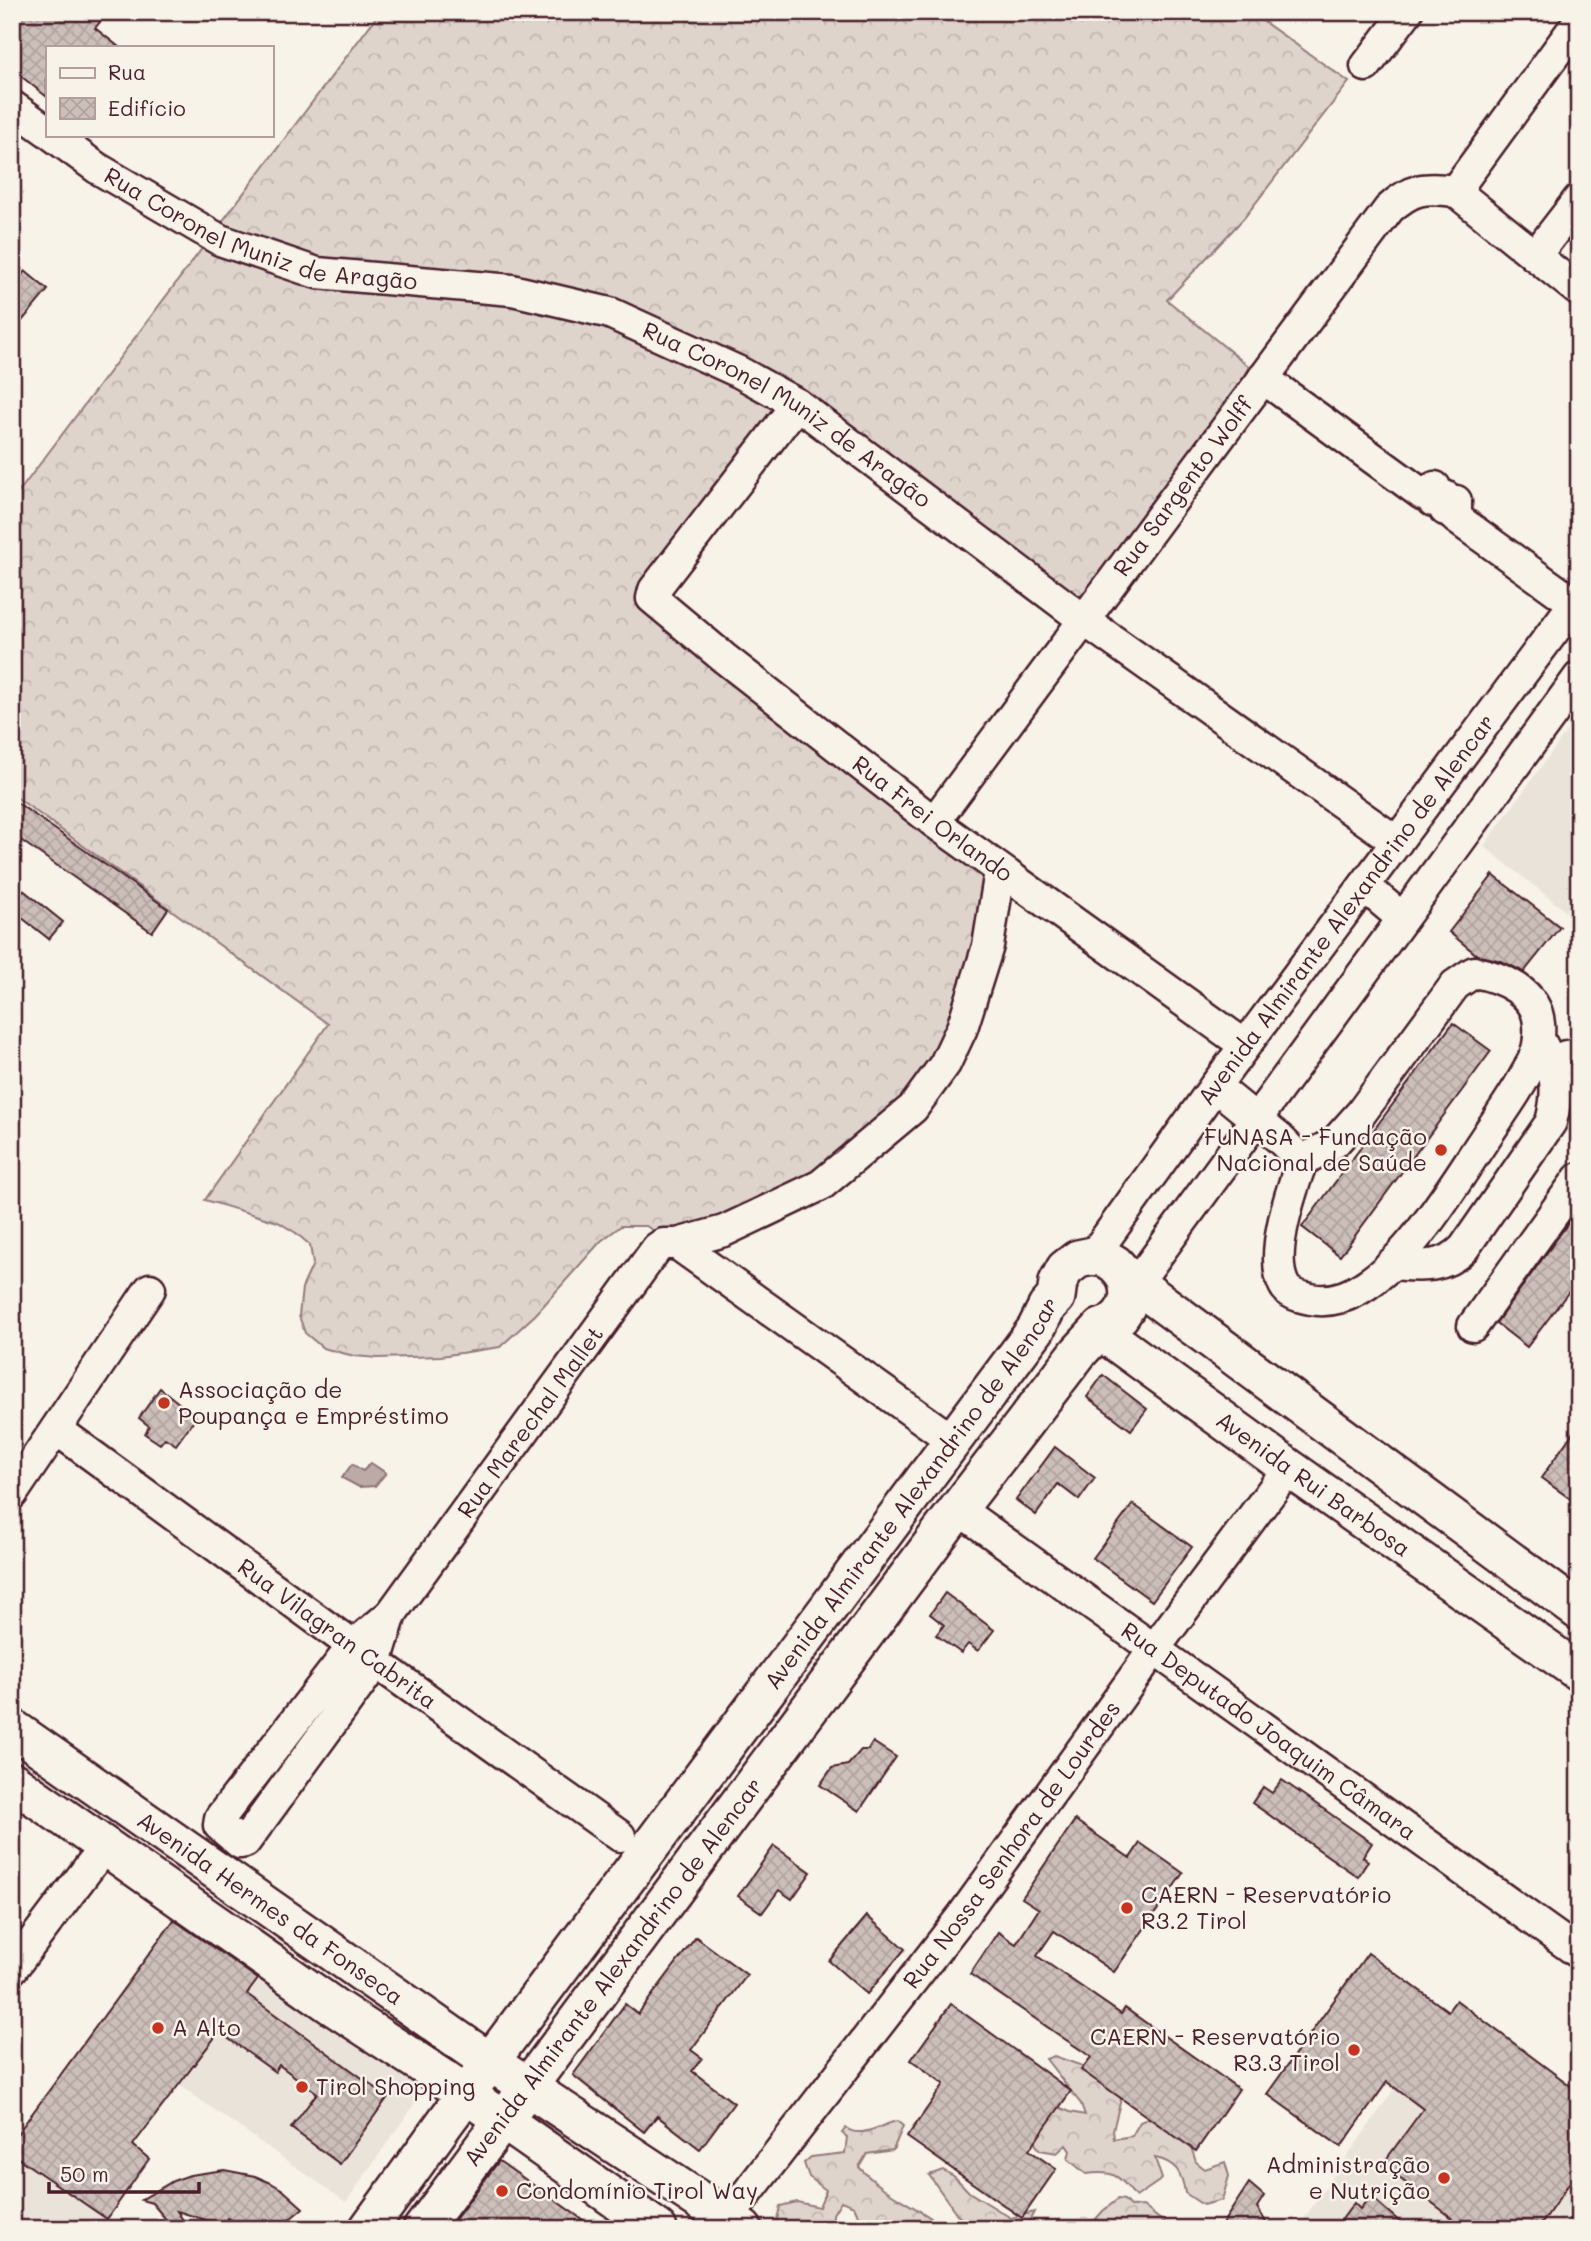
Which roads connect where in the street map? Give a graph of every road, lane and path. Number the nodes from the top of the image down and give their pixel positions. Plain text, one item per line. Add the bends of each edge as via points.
1 (1407, 12) edge
2 (1579, 21) edge
3 (1366, 66) dead end
4 (12, 106) edge
5 (46, 130) edge
6 (53, 136) edge
7 (1455, 191) junction
8 (1579, 199) edge
9 (1535, 256) junction
10 (1579, 290) edge
11 (1263, 379) junction
12 (797, 404) junction
13 (1569, 595) edge
14 (1084, 620) junction
15 (1525, 670) junction
16 (1571, 688) edge
17 (934, 822) junction
18 (1396, 842) junction
19 (1000, 871) junction
20 (1364, 886) junction
21 (1402, 918) junction
22 (1232, 1036) dead end
23 (1557, 1052) edge
24 (1215, 1086) junction
25 (1254, 1120) junction
26 (1302, 1161) junction
27 (1579, 1178) edge
28 (677, 1244) junction
29 (1093, 1256) junction
30 (1391, 1264) junction
31 (1128, 1284) junction
32 (150, 1289) dead end
33 (1056, 1297) junction
34 (1473, 1326) dead end
35 (1036, 1329) junction
36 (1081, 1350) junction
37 (1131, 1352) junction
38 (56, 1429) junction
39 (952, 1440) junction
40 (1289, 1468) junction
41 (12, 1494) edge
42 (958, 1509) junction
43 (1579, 1611) edge
44 (1155, 1648) junction
45 (364, 1654) junction
46 (1579, 1672) edge
47 (12, 1728) edge
48 (12, 1781) edge
49 (620, 1836) dead end
50 (105, 1846) junction
51 (1579, 1953) edge
52 (12, 1969) edge
53 (490, 2062) junction
54 (527, 2087) junction
55 (466, 2094) junction
56 (502, 2118) junction
57 (736, 2223) edge
58 (368, 2229) edge
59 (422, 2229) edge
60 (658, 2229) edge

1 - 3 street
2 - 7 street
4 - 5 street
6 - 12 street, Rua Coronel Muniz de Aragão via 97,168 219,240 317,273 512,290 610,313
7 - 9 street
7 - 11 street, Rua Sargento Wolff via 1417,190 1389,209
8 - 9 street
9 - 10 street
11 - 13 street via 1422,494 1435,487 1433,501 1445,496 1445,510 1456,501 1456,518
11 - 14 street, Rua Sargento Wolff
12 - 14 street, Rua Coronel Muniz de Aragão
12 - 17 street, Rua Frei Orlando via 652,594 656,603
13 - 15 street, Avenida Almirante Alexandrino de Alencar
14 - 17 street, Rua Sargento Wolff
14 - 18 street, Rua Coronel Muniz de Aragão
15 - 16 street
15 - 18 street, Avenida Almirante Alexandrino de Alencar
16 - 21 street, Avenida Almirante Alexandrino de Alencar
17 - 19 street, Rua Frei Orlando
18 - 20 street, Avenida Almirante Alexandrino de Alencar
19 - 22 street, Rua Frei Orlando
19 - 28 street, Rua Marechal Mallet via 988,946 962,1028 945,1064 913,1108 821,1185 724,1231
20 - 21 street
20 - 24 street, Avenida Almirante Alexandrino de Alencar
21 - 25 street, Avenida Almirante Alexandrino de Alencar
23 - 26 street via 1529,996 1474,972 1455,985 1335,1142
23 - 30 street via 1534,1058 1415,1238
23 - 30 street via 1551,1122 1464,1248 1442,1264
24 - 25 street
24 - 29 street, Avenida Almirante Alexandrino de Alencar
25 - 26 street
25 - 31 street, Avenida Almirante Alexandrino de Alencar via 1142,1276
26 - 30 street via 1287,1207 1280,1254 1284,1287 1296,1296 1315,1300 1342,1298 1367,1285
27 - 34 street
28 - 39 street
28 - 45 street, Rua Marechal Mallet via 669,1242 657,1248
29 - 31 main road via 1115,1264
29 - 33 main road, Avenida Almirante Alexandrino de Alencar via 1077,1259 1065,1269
31 - 36 main road, Avenida Almirante Alexandrino de Alencar via 1126,1307
31 - 43 main road via 1143,1289
32 - 38 street
33 - 35 main road, Avenida Almirante Alexandrino de Alencar
33 - 36 main road, Avenida Rui Barbosa via 1064,1316 1091,1329
35 - 36 main road via 1053,1323 1069,1329
35 - 39 main road, Avenida Almirante Alexandrino de Alencar
36 - 37 main road, Avenida Rui Barbosa
36 - 37 main road
36 - 42 main road, Avenida Almirante Alexandrino de Alencar
37 - 40 main road, Avenida Rui Barbosa
38 - 41 street
38 - 45 street, Rua Vilagran Cabrita
39 - 53 main road, Avenida Almirante Alexandrino de Alencar
40 - 44 street, Rua Nossa Senhora de Lourdes
40 - 46 main road, Avenida Rui Barbosa
42 - 44 street, Rua Deputado Joaquim Câmara
42 - 54 main road, Avenida Almirante Alexandrino de Alencar
44 - 51 street, Rua Deputado Joaquim Câmara
44 - 57 street, Rua Nossa Senhora de Lourdes
45 - 45 street, Rua Marechal Mallet via 220,1818 219,1825 240,1843 245,1842
45 - 49 street, Rua Vilagran Cabrita
47 - 53 main road, Avenida Hermes da Fonseca
48 - 50 main road, Avenida Hermes da Fonseca
50 - 52 street
50 - 55 main road, Avenida Hermes da Fonseca
53 - 54 main road, Avenida Hermes da Fonseca
53 - 55 main road, Avenida Almirante Alexandrino de Alencar
54 - 56 main road, Avenida Almirante Alexandrino de Alencar
54 - 57 main road, Avenida Hermes da Fonseca
55 - 56 main road, Avenida Hermes da Fonseca
55 - 58 main road, Avenida Almirante Alexandrino de Alencar
56 - 59 main road, Avenida Almirante Alexandrino de Alencar
56 - 60 main road, Avenida Hermes da Fonseca

